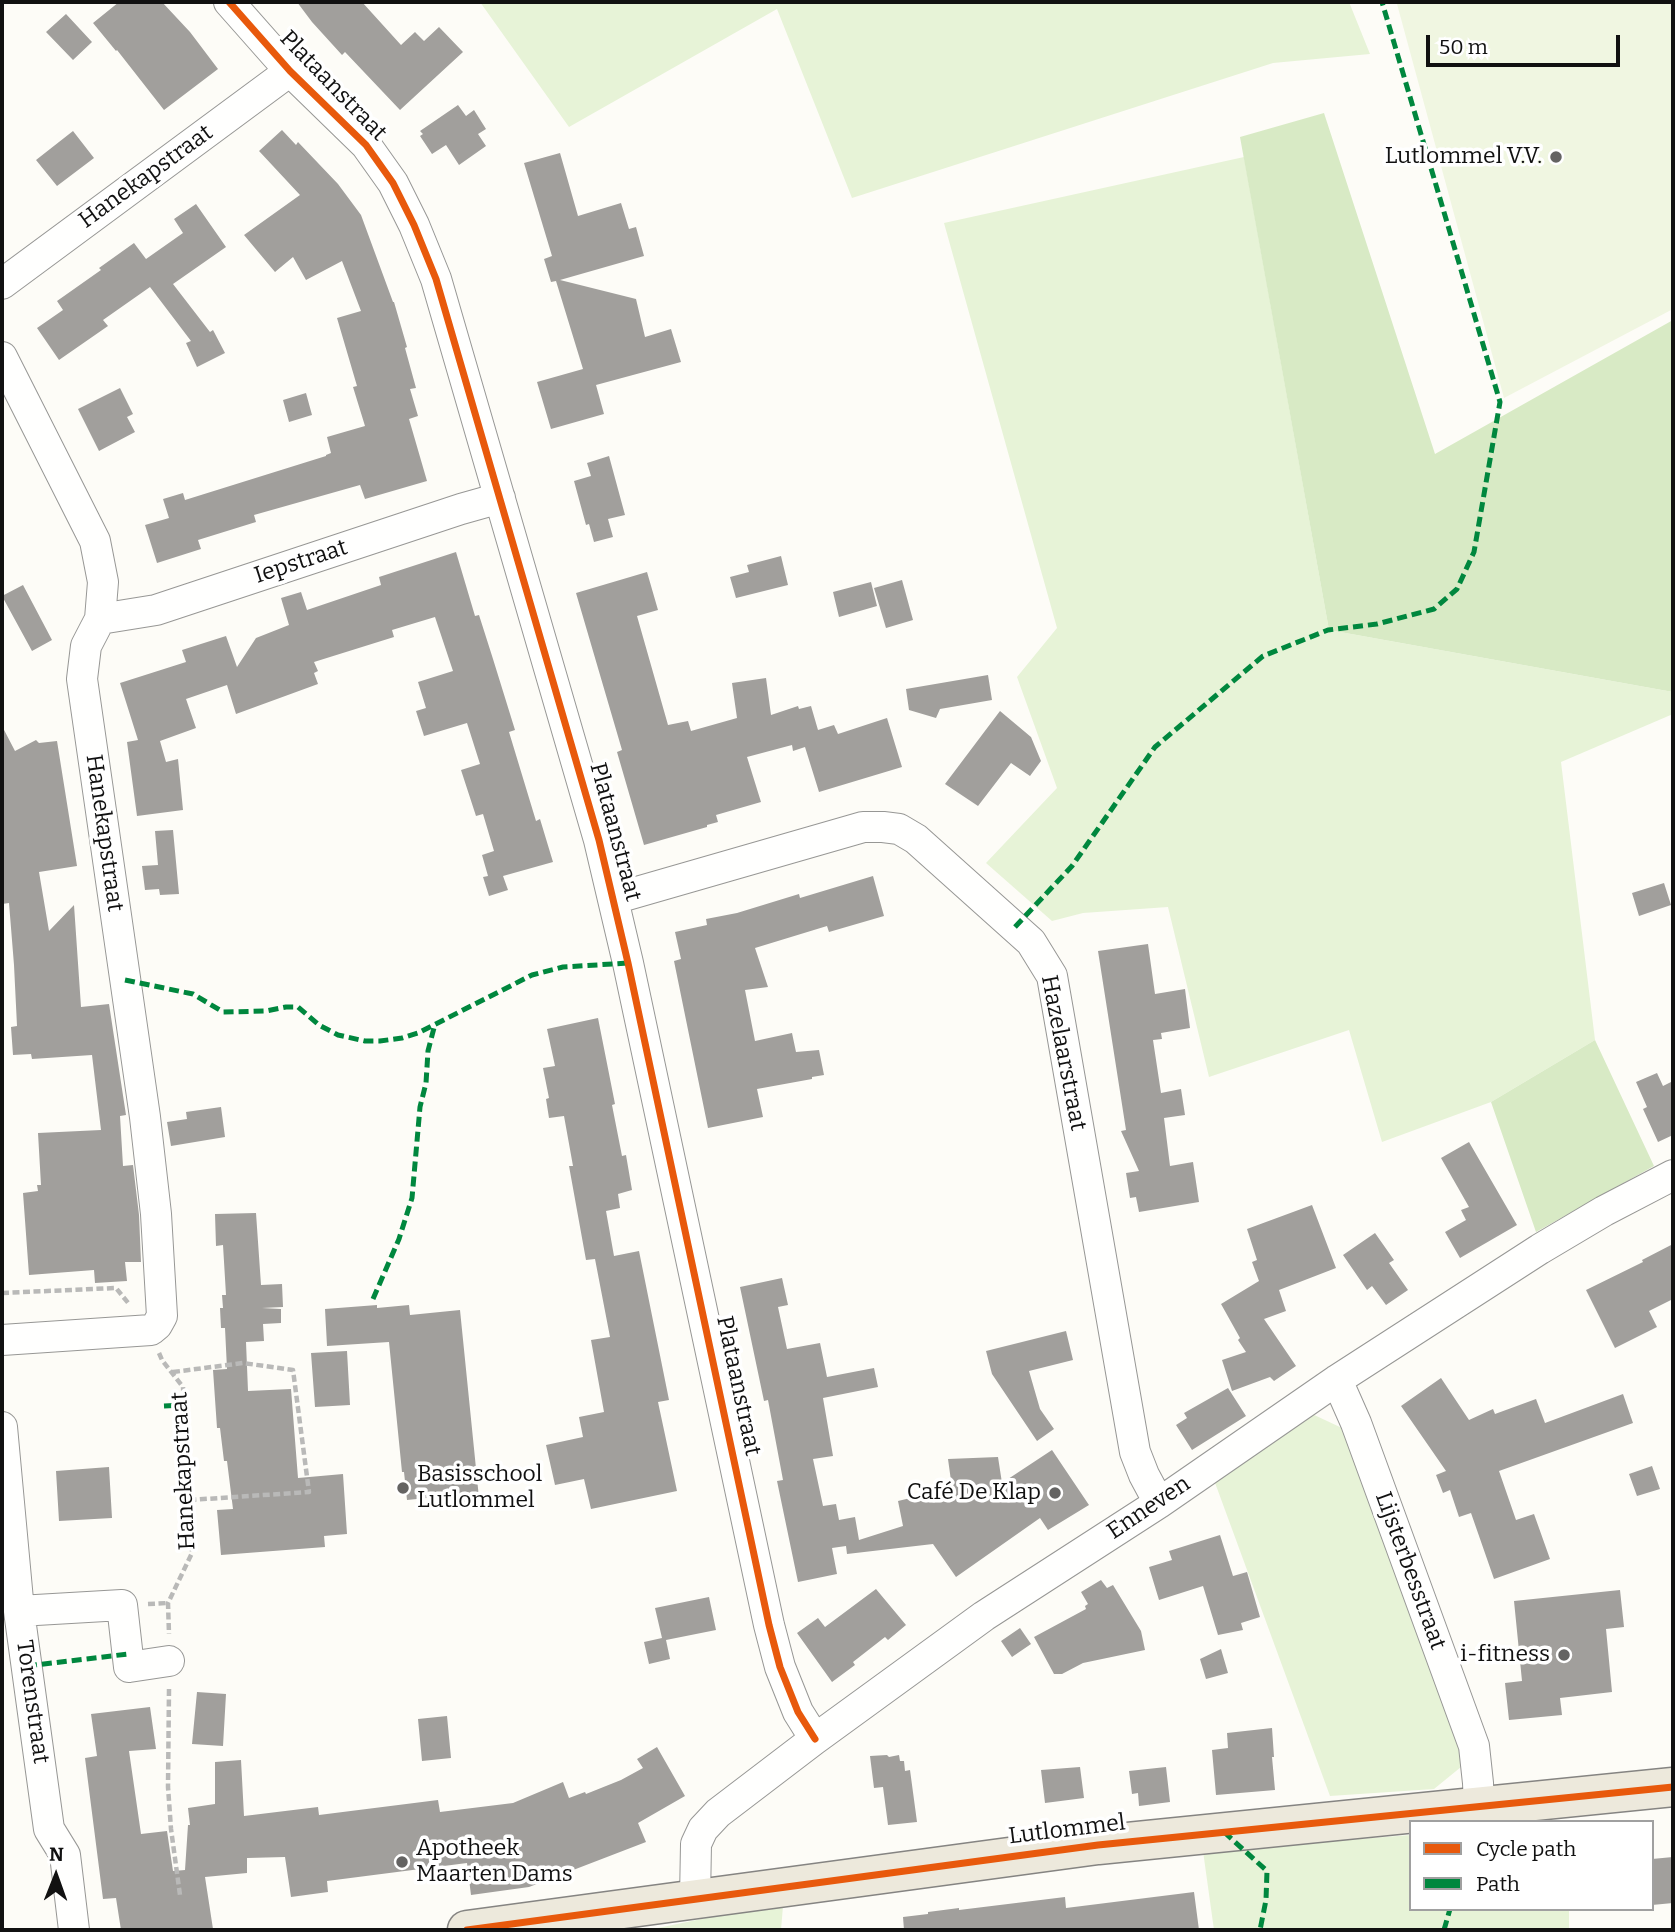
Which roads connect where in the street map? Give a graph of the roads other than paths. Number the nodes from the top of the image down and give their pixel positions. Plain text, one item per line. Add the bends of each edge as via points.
1 (229, 2) edge
2 (290, 71) junction
3 (2, 284) edge
4 (2, 357) edge
5 (500, 498) junction
6 (100, 619) junction
7 (613, 899) junction
8 (1673, 1175) edge
9 (2, 1340) edge
10 (1337, 1380) junction
11 (2, 1427) edge
12 (1159, 1503) junction
13 (19, 1611) junction
14 (169, 1661) road end
15 (815, 1739) junction
16 (1673, 1787) edge
17 (1479, 1806) junction
18 (695, 1899) junction
19 (75, 1930) edge
20 (467, 1930) edge

1 - 2 street, Plataanstraat
2 - 3 street, Hanekapstraat
2 - 5 street, Plataanstraat via 366,145 393,183 414,225 436,279
4 - 6 street, Hanekapstraat via 96,541 103,582
5 - 6 street, Iepstraat via 156,610
5 - 7 street, Plataanstraat
6 - 9 street, Hanekapstraat via 86,646 82,679 144,1104 162,1316 151,1330
7 - 12 street, Hazelaarstraat via 863,827 883,827 899,829 916,839 1031,942 1052,976 1135,1452
7 - 15 street, Plataanstraat via 779,1667
8 - 10 street, Enneven via 1550,1243
10 - 12 street, Enneven
10 - 17 street, Lijsterbesstraat via 1474,1746
11 - 13 street, Torenstraat
12 - 15 street, Enneven via 984,1616
13 - 14 street via 122,1605 129,1667
13 - 19 street, Torenstraat via 49,1829 65,1855
15 - 18 street, Enneven via 718,1812 704,1829 696,1844
16 - 17 main road, Lutlommel
17 - 18 main road, Lutlommel via 1098,1845
18 - 20 main road, Lutlommel

